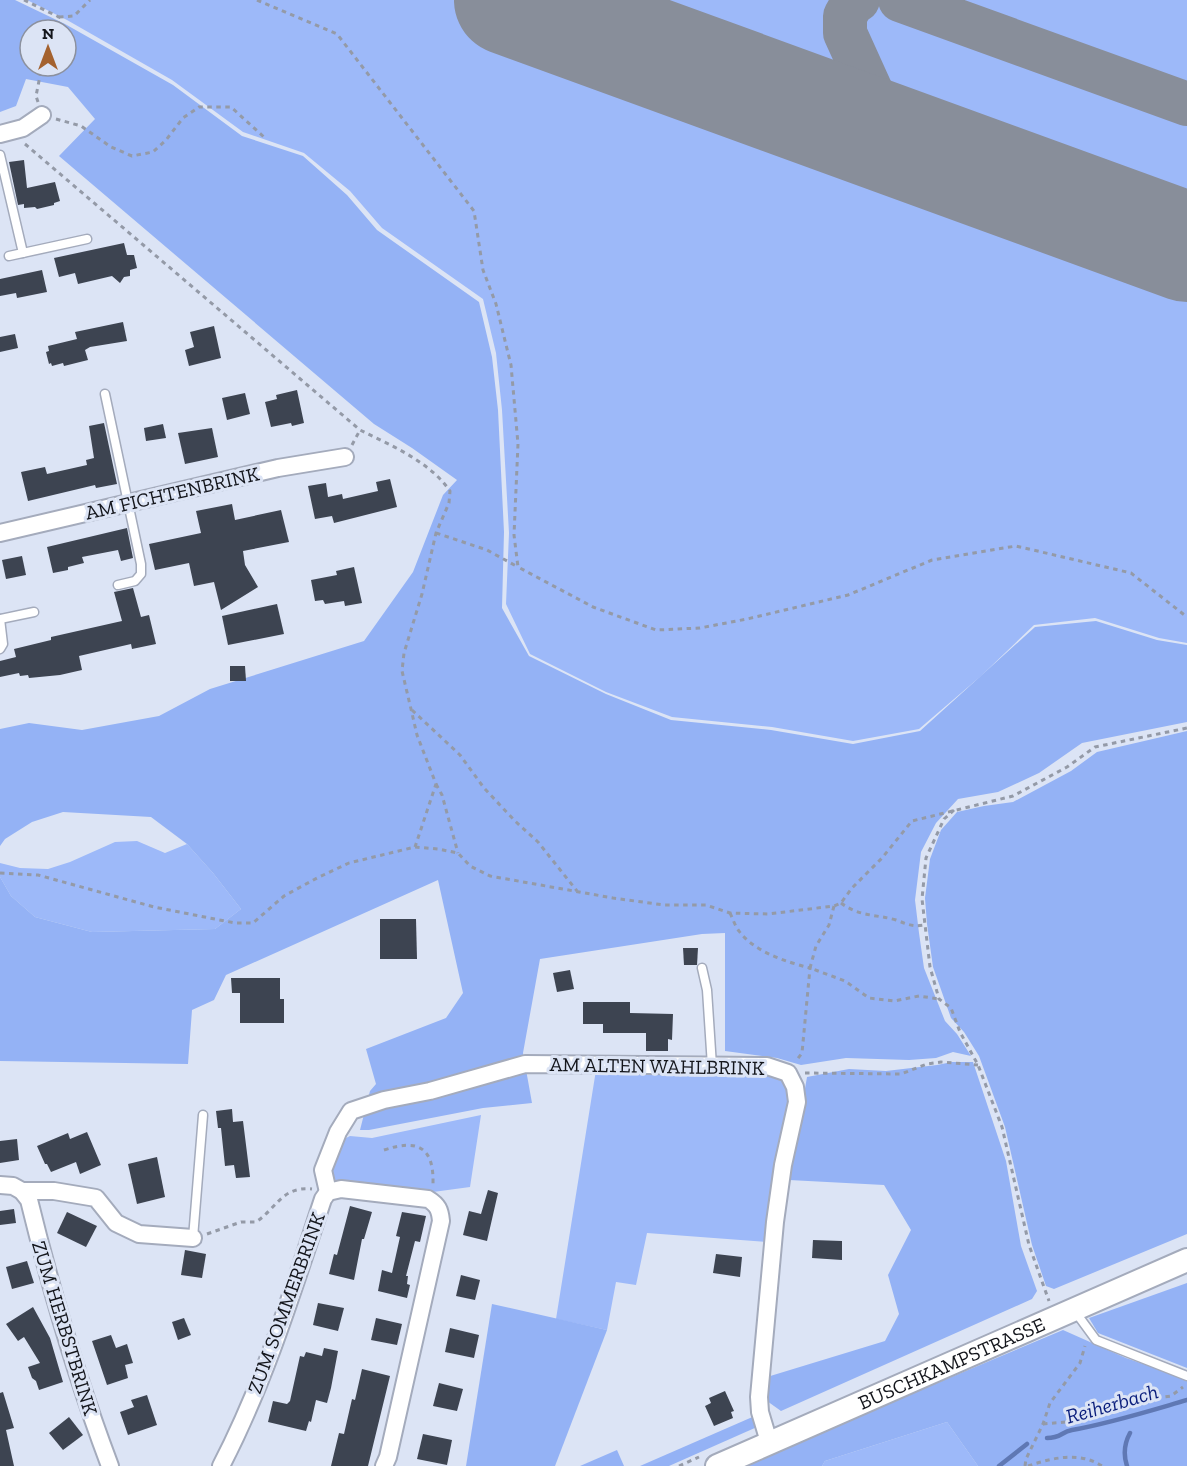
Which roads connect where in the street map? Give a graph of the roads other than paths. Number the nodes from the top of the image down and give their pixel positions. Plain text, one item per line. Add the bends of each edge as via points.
1 (42, 115) road end
2 (5, 133) edge
3 (0, 155) edge
4 (87, 239) dead end
5 (23, 253) junction
6 (9, 256) dead end
7 (105, 394) dead end
8 (345, 457) dead end
9 (130, 503) junction
10 (0, 532) edge
11 (118, 585) dead end
12 (34, 612) dead end
13 (0, 619) edge
14 (0, 649) edge
15 (702, 968) dead end
16 (712, 1066) junction
17 (203, 1115) dead end
18 (0, 1185) edge
19 (22, 1191) junction
20 (328, 1192) junction
21 (193, 1238) joint
22 (1187, 1260) edge
23 (1074, 1310) junction
24 (1187, 1376) edge
25 (769, 1442) junction
26 (110, 1466) edge
27 (221, 1466) edge
28 (384, 1466) edge
29 (717, 1466) edge

1 - 2 street via 23,128
3 - 5 lane
4 - 5 lane
5 - 6 lane
7 - 9 lane
8 - 9 street, AM FICHTENBRINK via 278,468
9 - 10 street, AM FICHTENBRINK
9 - 11 lane via 141,574 135,581
12 - 13 lane
13 - 14 lane
15 - 16 lane
16 - 20 street, AM ALTEN WAHLBRINK via 525,1064 362,1107 351,1111 338,1132 323,1170
16 - 25 street, AM ALTEN WAHLBRINK via 767,1066 788,1073 795,1087 797,1102 775,1222 759,1397
17 - 21 lane
18 - 19 street
19 - 21 street via 54,1191 96,1198 116,1223 139,1234
19 - 26 street, ZUM HERBSTBRINK via 29,1200 84,1398
20 - 27 street, ZUM SOMMERBRINK via 270,1357
20 - 28 street, ZUM SOMMERBRINK via 341,1189 431,1201 440,1211 441,1221
22 - 23 main road, BUSCHKAMPSTRASSE
23 - 24 lane via 1096,1340
23 - 25 main road, BUSCHKAMPSTRASSE
25 - 29 main road, BUSCHKAMPSTRASSE

